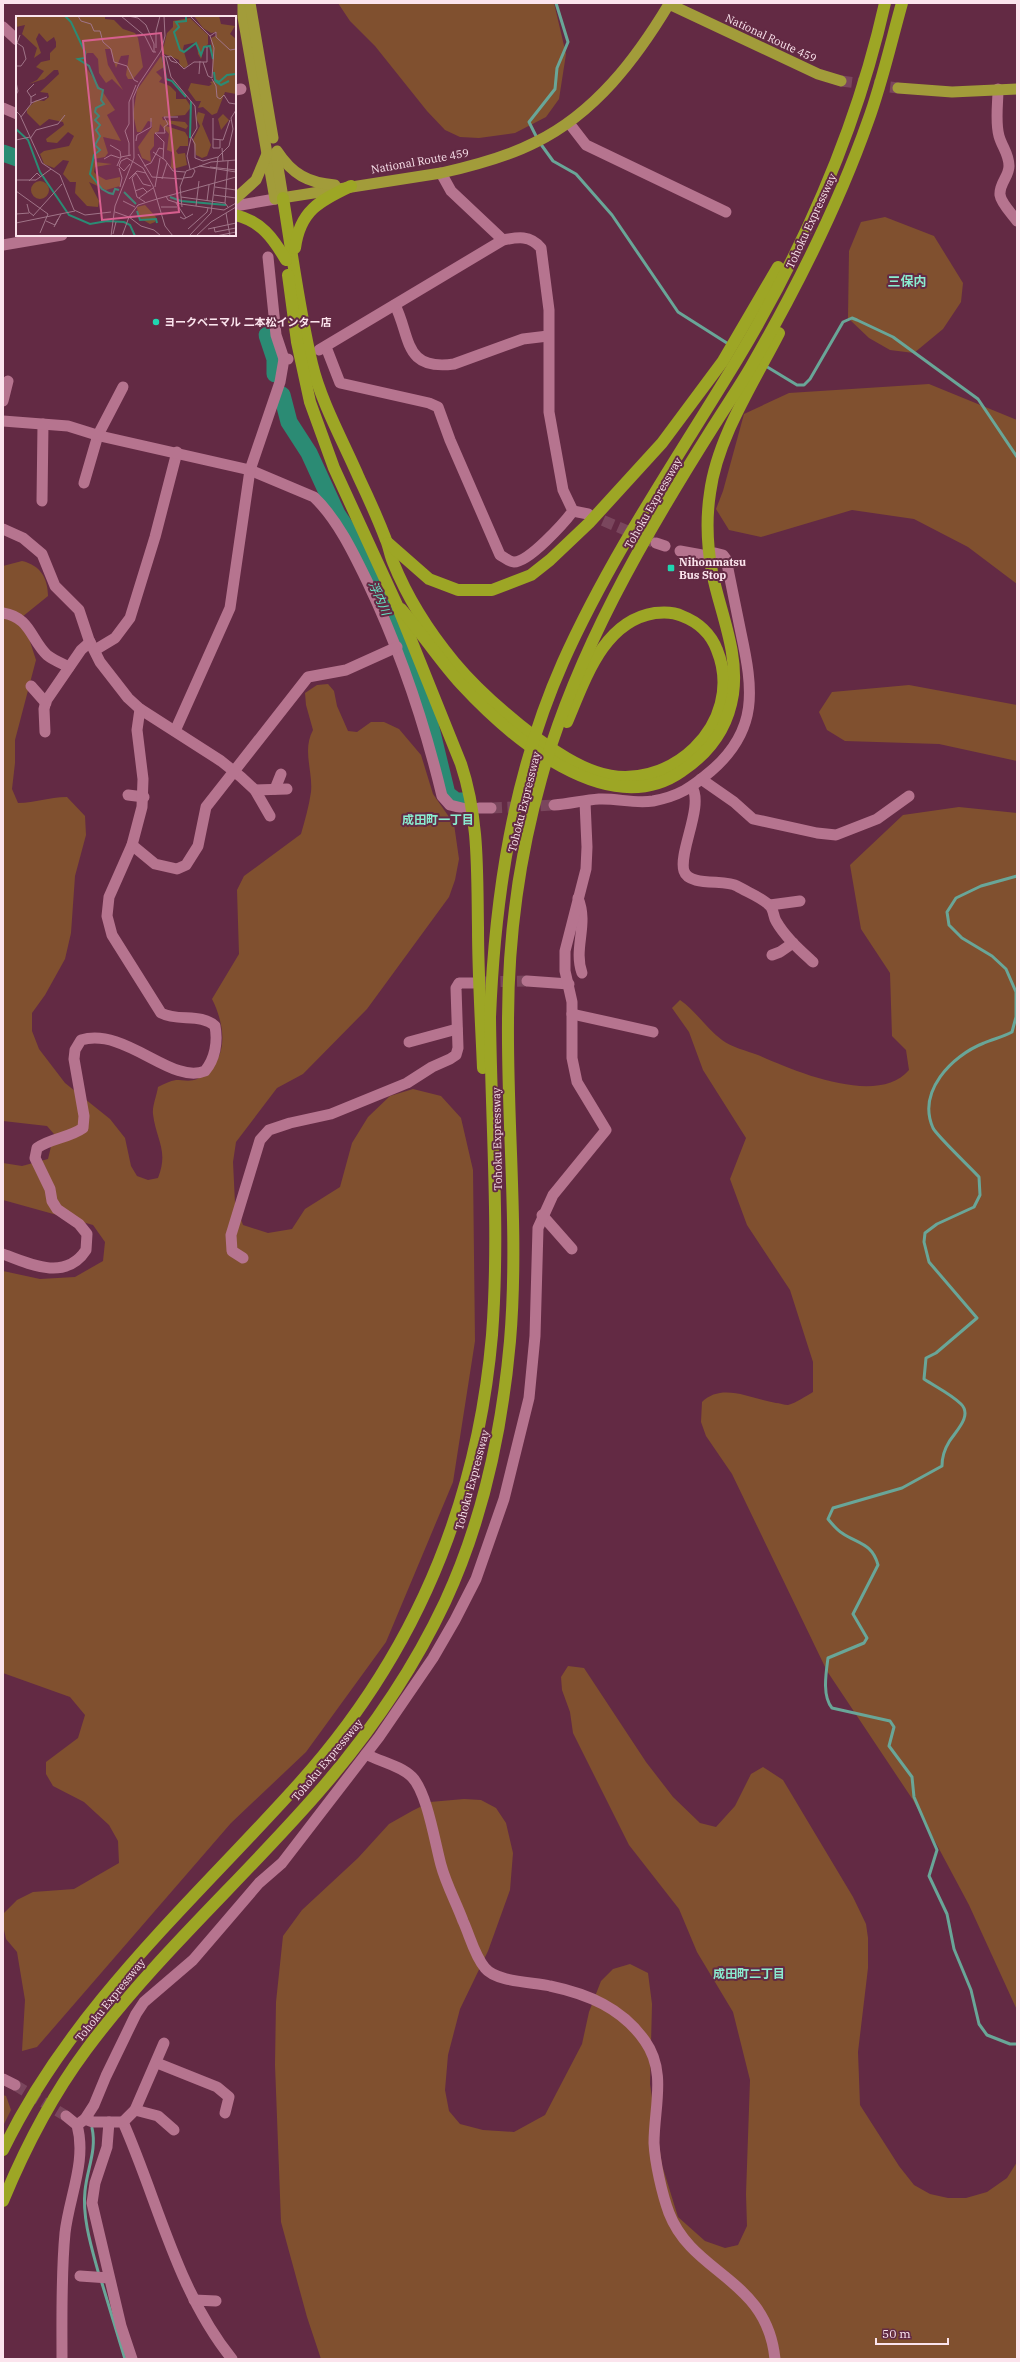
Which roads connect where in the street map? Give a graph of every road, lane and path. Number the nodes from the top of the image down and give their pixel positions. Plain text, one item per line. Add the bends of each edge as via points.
1 (243, 3) edge
2 (250, 3) edge
3 (669, 3) edge
4 (885, 3) edge
5 (902, 3) edge
6 (3, 27) edge
7 (16, 39) edge
8 (841, 81) tunnel mouth
9 (898, 88) tunnel mouth
10 (1017, 89) edge
11 (998, 90) junction
12 (3, 108) edge
13 (16, 114) edge
14 (569, 122) junction
15 (271, 150) junction
16 (441, 173) junction
17 (351, 186) junction
18 (824, 186) junction
19 (236, 198) edge
20 (279, 198) junction
21 (236, 206) edge
22 (726, 212) dead end
23 (236, 215) edge
24 (1017, 221) edge
25 (56, 236) edge
26 (503, 240) junction
27 (3, 245) edge
28 (268, 257) dead end
29 (808, 259) junction
30 (289, 260) junction
31 (395, 305) junction
32 (548, 336) junction
33 (8, 381) dead end
34 (123, 387) dead end
35 (3, 401) edge
36 (3, 420) edge
37 (43, 424) junction
38 (98, 435) junction
39 (177, 452) junction
40 (250, 470) junction
41 (84, 483) dead end
42 (42, 501) dead end
43 (573, 511) junction
44 (588, 514) tunnel mouth
45 (3, 529) edge
46 (388, 543) junction
47 (680, 551) dead end
48 (715, 553) dead end
49 (702, 555) dead end
50 (397, 605) junction
51 (3, 613) edge
52 (92, 646) junction
53 (397, 647) junction
54 (69, 667) junction
55 (31, 686) dead end
56 (46, 703) junction
57 (140, 709) junction
58 (560, 729) junction
59 (175, 731) junction
60 (45, 732) dead end
61 (234, 771) junction
62 (281, 774) dead end
63 (701, 779) junction
64 (692, 787) junction
65 (275, 789) junction
66 (287, 789) dead end
67 (255, 790) junction
68 (128, 795) dead end
69 (144, 796) junction
70 (909, 796) dead end
71 (585, 802) junction
72 (554, 805) tunnel mouth
73 (478, 808) dead end
74 (490, 808) tunnel mouth
75 (466, 809) dead end
76 (270, 816) dead end
77 (132, 845) junction
78 (578, 898) junction
79 (800, 901) dead end
80 (770, 905) junction
81 (793, 943) junction
82 (772, 954) dead end
83 (813, 962) dead end
84 (582, 973) dead end
85 (527, 981) tunnel mouth
86 (473, 983) tunnel mouth
87 (569, 984) junction
88 (572, 1014) junction
89 (457, 1029) junction
90 (653, 1032) dead end
91 (409, 1042) dead end
92 (542, 1215) junction
93 (494, 1245) junction
94 (572, 1249) dead end
95 (3, 1254) edge
96 (243, 1258) dead end
97 (366, 1754) junction
98 (164, 2043) dead end
99 (157, 2062) junction
100 (3, 2079) edge
101 (15, 2085) tunnel mouth
102 (135, 2110) junction
103 (225, 2112) dead end
104 (66, 2116) tunnel mouth
105 (81, 2122) junction
106 (109, 2122) junction
107 (123, 2122) junction
108 (174, 2130) dead end
109 (3, 2150) edge
110 (3, 2201) edge
111 (80, 2276) dead end
112 (102, 2278) junction
113 (194, 2300) junction
114 (216, 2301) dead end
115 (62, 2359) edge
116 (132, 2359) edge
117 (232, 2359) edge
118 (775, 2359) edge

1 - 15 highway via 243,16
2 - 15 highway
3 - 8 highway, National Route 459 via 818,74
3 - 14 highway, National Route 459 via 620,74 600,96
4 - 18 highway, Tohoku Expressway via 866,74
5 - 29 highway, Tohoku Expressway via 868,121 828,220
6 - 7 street
9 - 11 highway via 926,92
10 - 11 highway
11 - 24 street via 999,137 1009,163 1000,196
12 - 13 street
14 - 16 highway, National Route 459 via 536,143
14 - 22 street via 586,145
15 - 17 highway via 305,179 321,184
15 - 19 highway via 256,180
15 - 20 highway
16 - 17 highway, National Route 459
16 - 26 street via 451,191
17 - 20 highway, National Route 459
17 - 30 highway via 327,197 304,217
18 - 46 highway via 740,333 692,404 619,492 550,560 511,584 492,590 458,590 429,579
18 - 93 highway, Tohoku Expressway via 794,254 738,358 640,515 601,586 563,662 526,766 502,873 492,973 490,1032
20 - 21 street
20 - 30 highway
23 - 30 highway via 268,232
25 - 27 street
26 - 31 street
26 - 32 street via 516,237 531,239 540,248 549,310
28 - 40 street via 276,335 286,359
29 - 50 highway via 786,318 730,430 713,475 707,518 708,551 732,652 733,692 731,708 721,732 702,756 678,775 650,785 618,787 584,778 561,767 482,706 444,666 416,626
29 - 58 highway, Tohoku Expressway via 751,367 656,521 616,593 580,667
30 - 46 highway via 312,367
30 - 50 highway via 297,342 310,402 334,468
31 - 32 street via 408,347 416,357 444,366 523,339
31 - 43 street via 322,348 340,383 438,407 500,554 512,562 527,557 565,522
32 - 43 street via 549,412 563,490
33 - 35 street
34 - 38 street
36 - 37 street
37 - 38 street via 68,426
37 - 42 street
38 - 39 street
38 - 41 street
39 - 40 street
39 - 52 street via 130,618 115,638
40 - 53 street via 314,497 322,505 354,556
40 - 59 street via 230,608
43 - 44 street
45 - 52 street via 23,538 42,554 55,586 79,610
46 - 58 highway via 393,562 420,615 455,663 514,721 566,757 596,772 622,776 644,775 668,768 698,746 716,719 723,691 721,663 711,639 703,628 678,614 650,614 637,618 624,626 602,648
47 - 49 street
48 - 63 street via 723,555 726,559 750,676 750,699 745,727 736,744 727,756
50 - 93 highway via 461,764 470,791 474,815 478,860 480,1018
51 - 54 street via 18,618 31,631 47,655
52 - 54 street via 81,650
52 - 57 street via 119,688
53 - 61 street via 346,670 308,677
53 - 75 street via 412,688 442,796 450,805
54 - 56 street
55 - 56 street
56 - 60 street
57 - 59 street
57 - 69 street via 137,730
58 - 110 highway, Tohoku Expressway via 525,845 513,925 508,1021 513,1246 511,1335 493,1458 466,1551 446,1600 421,1647 372,1726 314,1798 158,1962 97,2036 56,2094 34,2132
59 - 61 street
61 - 67 street
61 - 77 street via 206,807 198,846 186,865 177,869 155,864
62 - 65 street
63 - 64 street
63 - 70 street via 753,819 836,835 877,819
64 - 71 street via 674,796 644,802 599,799
64 - 80 street via 695,798 684,858 683,870 686,875 707,882 735,884
65 - 66 street
65 - 67 street
67 - 76 street
68 - 69 street
69 - 77 street
71 - 72 street
71 - 78 street via 586,869
73 - 74 street
77 - 95 street via 109,897 108,926 160,1013 168,1017 205,1019 215,1026 217,1036 213,1057 205,1071 194,1073 163,1065 117,1041 97,1038 81,1040 75,1050 74,1059 84,1116 83,1128 43,1144 37,1148 35,1158 57,1209 79,1224 87,1234 86,1250 76,1262 56,1269 39,1267
78 - 84 street via 583,911 578,962
78 - 87 street via 564,959
79 - 80 street
80 - 81 street via 776,921
81 - 82 street
81 - 83 street
85 - 87 street
86 - 89 street via 458,983 456,988
87 - 88 street
88 - 90 street
88 - 92 street via 572,1058 578,1082 606,1130 560,1185
89 - 91 street
89 - 96 street via 456,1054 408,1084 331,1114 269,1130 260,1140 231,1235 232,1251
92 - 94 street
92 - 97 street via 536,1241 537,1294 529,1398 504,1499 476,1579 455,1620 433,1658
93 - 109 highway, Tohoku Expressway via 492,1332 487,1379 473,1458 447,1544 404,1638 355,1716 326,1752 262,1825 141,1951 102,1996 39,2084
97 - 105 street via 282,1863 259,1883 193,1960 144,2002 94,2105
97 - 118 street via 405,1771 414,1778 426,1805 442,1868 479,1958 489,1973 584,1995 612,2008 630,2022 646,2043 655,2060 659,2078 654,2146 662,2191 670,2214 691,2247 751,2299 762,2314 774,2347
98 - 99 street
99 - 102 street
99 - 103 street via 226,2092 229,2097
100 - 101 street
102 - 107 street
102 - 108 street via 158,2116
104 - 105 street
105 - 106 street
105 - 115 street via 81,2154 65,2235 62,2270
106 - 107 street
106 - 112 street via 107,2147 95,2183 92,2203
107 - 113 street
111 - 112 street
112 - 116 street
113 - 114 street
113 - 117 street via 213,2335

